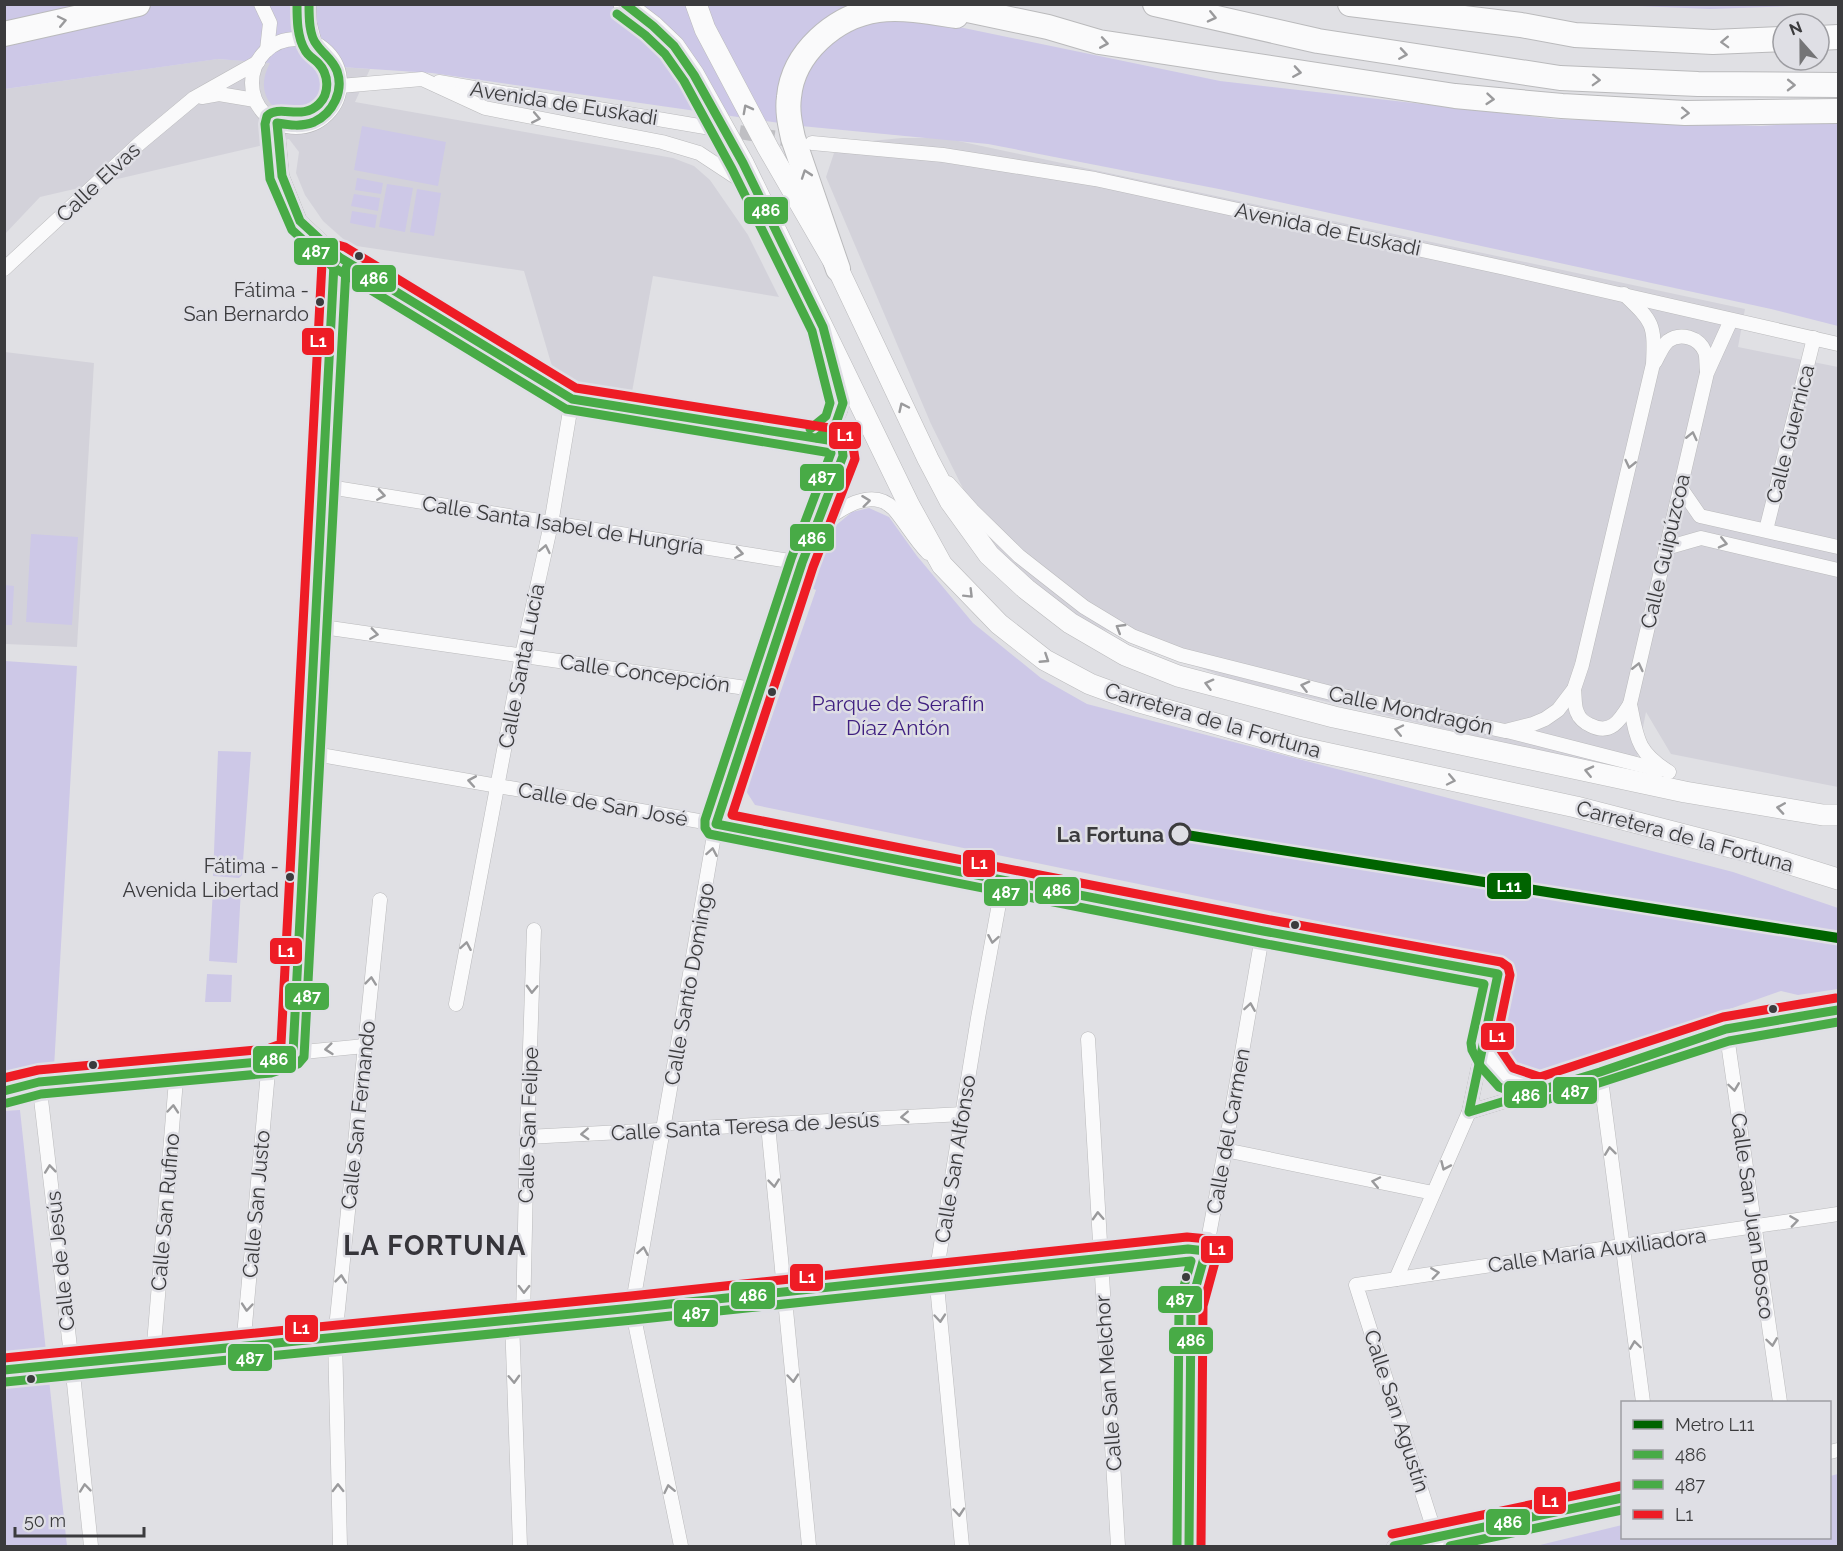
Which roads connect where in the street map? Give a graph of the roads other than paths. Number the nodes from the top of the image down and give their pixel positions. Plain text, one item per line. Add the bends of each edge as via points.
1 (138, 4) edge
2 (261, 4) edge
3 (309, 4) edge
4 (624, 4) edge
5 (696, 4) edge
6 (939, 4) edge
7 (1155, 4) edge
8 (1350, 4) edge
9 (1463, 4) edge
10 (1521, 25) junction
11 (1048, 27) junction
12 (4, 34) edge
13 (1771, 40) edge
14 (315, 44) junction
15 (267, 50) junction
16 (258, 62) junction
17 (422, 79) junction
18 (1839, 85) edge
19 (339, 86) junction
20 (194, 98) junction
21 (255, 100) junction
22 (1839, 111) edge
23 (277, 123) junction
24 (705, 127) tunnel mouth
25 (812, 143) tunnel mouth
26 (782, 246) junction
27 (339, 257) junction
28 (4, 269) edge
29 (838, 269) junction
30 (1624, 294) junction
31 (1731, 320) junction
32 (823, 327) junction
33 (1814, 338) junction
34 (1839, 344) edge
35 (1653, 364) junction
36 (1707, 373) junction
37 (572, 399) junction
38 (818, 438) junction
39 (928, 459) junction
40 (323, 486) junction
41 (1680, 487) junction
42 (551, 524) junction
43 (815, 528) junction
44 (1766, 530) junction
45 (1839, 547) edge
46 (1666, 548) junction
47 (802, 563) junction
48 (942, 565) junction
49 (1839, 570) edge
50 (316, 626) junction
51 (522, 655) junction
52 (1574, 688) junction
53 (760, 690) junction
54 (1630, 704) junction
55 (1504, 731) junction
56 (309, 753) junction
57 (1669, 772) junction
58 (498, 785) junction
59 (1685, 792) junction
60 (1839, 815) edge
61 (716, 824) junction
62 (1839, 879) edge
63 (1004, 882) junction
64 (380, 900) dead end
65 (534, 930) dead end
66 (1263, 931) junction
67 (456, 1004) dead end
68 (1839, 1010) edge
69 (1726, 1029) junction
70 (1088, 1039) dead end
71 (1483, 1045) junction
72 (365, 1046) junction
73 (293, 1053) junction
74 (269, 1061) junction
75 (177, 1068) junction
76 (1599, 1072) junction
77 (39, 1082) junction
78 (1540, 1090) junction
79 (4, 1091) edge
80 (963, 1113) junction
81 (1469, 1113) junction
82 (768, 1125) junction
83 (664, 1130) junction
84 (527, 1137) junction
85 (1226, 1150) junction
86 (1433, 1193) junction
87 (1839, 1214) edge
88 (1755, 1226) junction
89 (1622, 1246) junction
90 (1206, 1251) junction
91 (1100, 1259) junction
92 (936, 1275) junction
93 (1396, 1279) junction
94 (1356, 1285) joint
95 (785, 1292) junction
96 (632, 1308) junction
97 (518, 1320) junction
98 (335, 1338) junction
99 (243, 1347) junction
100 (153, 1356) junction
101 (72, 1364) junction
102 (4, 1370) edge
103 (1642, 1401) edge
104 (1780, 1401) edge
105 (1621, 1498) edge
106 (1494, 1525) junction
107 (1438, 1542) edge
108 (91, 1546) edge
109 (340, 1546) edge
110 (520, 1546) edge
111 (681, 1546) edge
112 (809, 1546) edge
113 (962, 1546) edge
114 (1118, 1546) edge
115 (1189, 1546) edge
116 (1394, 1546) edge
117 (1465, 1546) edge

12 -> 1 highway
2 - 15 street via 270,24
3 - 14 street
4 - 26 main road, Carretera de la Fortuna via 674,46 694,75 743,163
29 -> 5 main road, Carretera de la Fortuna via 768,148 705,29
6 - 11 highway
7 -> 18 highway via 1318,41 1560,78
8 - 10 highway
9 - 10 highway
13 -> 10 highway via 1713,42 1575,35
11 -> 22 highway via 1099,42 1455,96 1685,113
29 -> 11 highway via 788,117 794,75 821,36 837,25 877,10 903,9
14 - 15 street via 290,40
14 - 19 street via 333,61
15 - 16 street
16 - 20 street, Calle Elvas
16 - 21 street via 252,80
17 - 19 street, Avenida de Euskadi
17 - 24 street, Avenida de Euskadi
17 -> 26 street via 485,108 662,142 699,153 737,178
19 - 23 street via 329,112 318,121 291,127
20 - 21 street via 219,94
20 - 28 street, Calle Elvas
21 - 23 street via 266,116
23 - 27 street via 282,176 300,221
25 - 30 street, Avenida de Euskadi via 943,155 1095,179
26 - 32 main road, Carretera de la Fortuna
27 - 37 street
27 - 40 street via 334,264
39 -> 29 main road, Carretera de la Fortuna
30 - 31 street, Avenida de Euskadi
30 - 35 street, Calle Mondragón via 1647,316 1655,335
31 - 33 street, Avenida de Euskadi
31 - 36 street, Calle Guipúzcoa
32 - 38 street via 843,403 836,423
32 - 48 main road, Carretera de la Fortuna
33 - 34 street, Avenida de Euskadi
33 - 44 street, Calle Guernica
35 - 36 street via 1666,343 1685,336 1705,352
35 -> 52 street, Calle Mondragón
41 -> 36 street, Calle Guipúzcoa
37 - 38 street
37 - 42 street, Calle Santa Lucía
38 - 43 street, Calle Santo Domingo via 834,441 842,447 843,456
55 -> 39 street, Calle Mondragón via 1181,655 1132,636 1084,607 1018,556
59 -> 39 main road, Carretera de la Fortuna via 1334,717 1178,676 1125,655 1070,623 989,555 950,501
40 -> 42 street, Calle Santa Isabel de Hungría
40 - 50 street
41 - 44 street via 1700,516
41 - 46 street, Calle Guipúzcoa
42 -> 47 street, Calle Santa Isabel de Hungría
51 -> 42 street, Calle Santa Lucía
43 - 47 street, Calle Santo Domingo
43 -> 48 street via 847,505 883,501
44 - 45 street
46 -> 49 street via 1701,538
54 -> 46 street, Calle Guipúzcoa
47 - 53 street, Calle Santo Domingo
48 -> 62 main road, Carretera de la Fortuna via 999,624 1045,660 1090,684 1139,702 1298,747 1576,807
50 -> 51 street, Calle Concepción
50 - 56 street
51 - 53 street, Calle Concepción
51 - 58 street, Calle Santa Lucía
52 - 54 street via 1577,712 1584,722 1597,729 1608,729 1620,721
52 - 55 street, Calle Mondragón via 1558,710 1545,719
53 - 61 street, Calle Santo Domingo
54 - 57 street, Calle Guipúzcoa via 1636,737 1650,760
55 - 57 street
58 -> 56 street, Calle de San José
56 - 73 street
57 - 59 street, Calle Guipúzcoa
58 - 61 street, Calle de San José
67 -> 58 street, Calle Santa Lucía
60 -> 59 main road, Carretera de la Fortuna
61 - 63 street, Calle de San José
83 -> 61 street, Calle Santo Domingo
63 - 66 street, Calle de San José
63 -> 80 street, Calle San Alfonso
72 -> 64 street, Calle San Fernando
65 -> 84 street, Calle San Felipe
66 - 71 street, Calle de San José via 1498,974
85 -> 66 street, Calle del Carmen
68 - 69 street
69 - 76 street
69 -> 88 street, Calle San Juan Bosco
91 -> 70 street, Calle San Melchor
71 - 78 street via 1506,1078
71 - 81 street
72 -> 73 street
98 -> 72 street, Calle San Fernando
73 - 74 street
74 - 75 street
74 -> 99 street, Calle San Justo
75 - 77 street
100 -> 75 street, Calle San Rufino
76 - 78 street
89 -> 76 street
77 - 79 street
101 -> 77 street, Calle de Jesús
78 - 81 street
80 -> 82 street, Calle Santa Teresa de Jesús
80 - 92 street, Calle San Alfonso
81 -> 86 street
82 - 83 street, Calle Santa Teresa de Jesús
82 -> 95 street
83 -> 84 street, Calle Santa Teresa de Jesús
96 -> 83 street, Calle Santo Domingo
84 -> 97 street, Calle San Felipe
86 -> 85 street
85 - 90 street, Calle del Carmen
86 - 93 street
88 -> 87 street, Calle María Auxiliadora
88 - 89 street, Calle María Auxiliadora
88 -> 104 street, Calle San Juan Bosco
93 -> 89 street, Calle María Auxiliadora
103 -> 89 street
90 - 91 street
90 - 115 street, Calle del Carmen via 1191,1304
91 - 92 street
91 - 114 street, Calle San Melchor
92 - 95 street
92 -> 113 street, Calle San Alfonso
93 - 94 street, Calle María Auxiliadora
94 - 107 street, Calle San Agustín
95 - 96 street
95 -> 112 street
96 - 97 street
111 -> 96 street, Calle Santo Domingo
97 - 98 street
97 -> 110 street, Calle San Felipe
98 - 99 street
109 -> 98 street, Calle San Fernando
99 - 100 street
100 - 101 street
101 - 102 street
108 -> 101 street, Calle de Jesús
105 - 106 street
106 - 107 street
106 - 117 street
107 - 116 street

